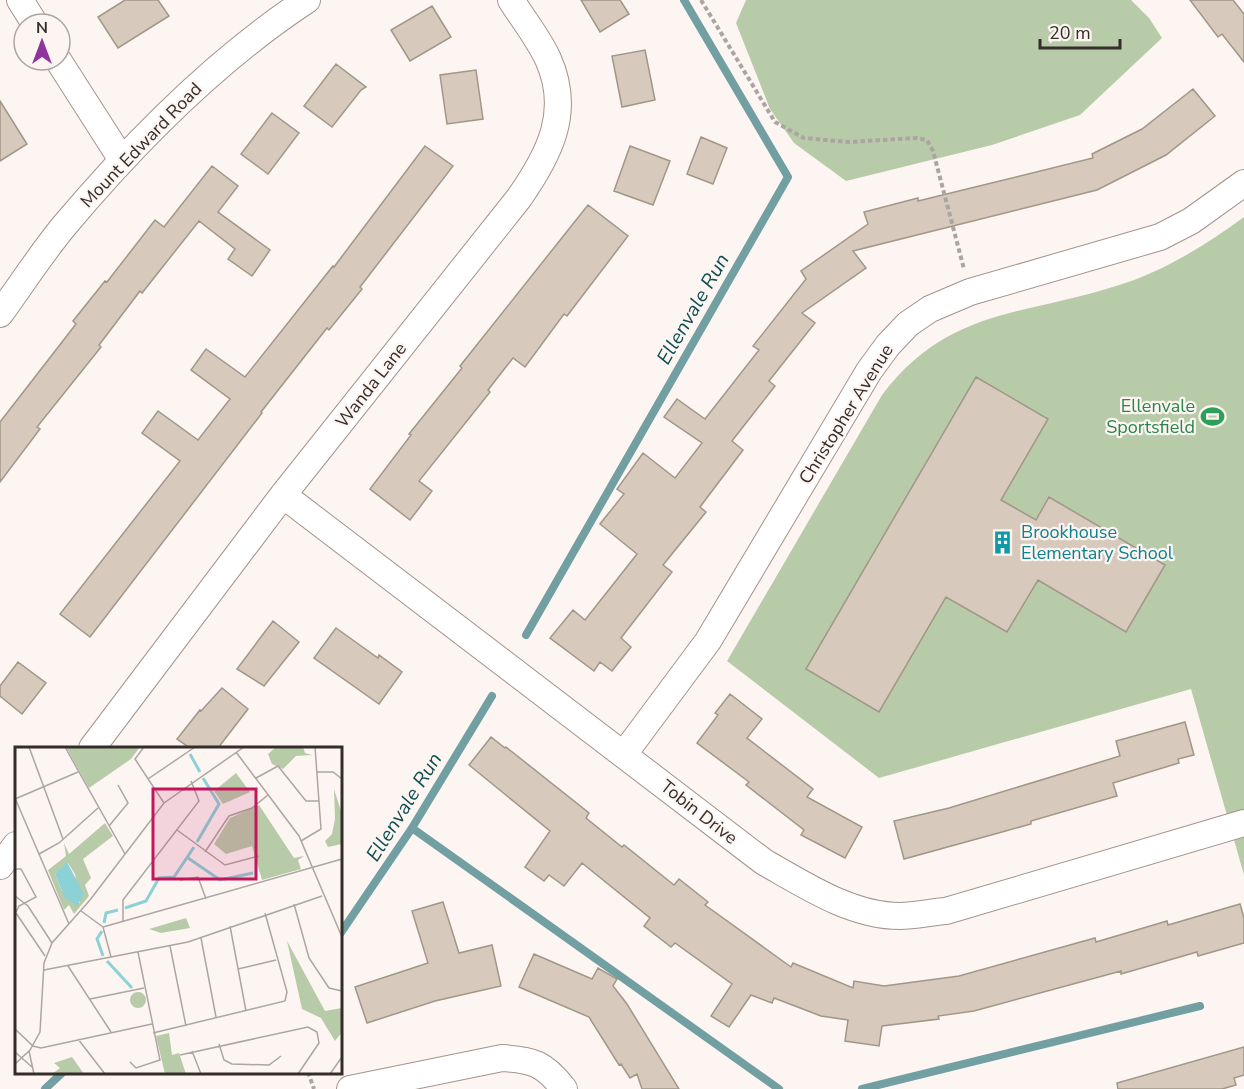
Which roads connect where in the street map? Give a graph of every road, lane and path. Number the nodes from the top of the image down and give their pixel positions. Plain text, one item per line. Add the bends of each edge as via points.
1 (307, 0) edge
2 (511, 0) edge
3 (701, 0) edge
4 (66, 72) edge
5 (122, 160) junction
6 (1244, 183) edge
7 (970, 292) junction
8 (0, 314) edge
9 (283, 495) junction
10 (98, 747) edge
11 (624, 754) junction
12 (1244, 823) edge
13 (15, 846) edge
14 (0, 866) edge
15 (309, 1074) edge
16 (314, 1089) edge
17 (350, 1089) edge
18 (564, 1089) edge

1 - 5 street, Mount Edward Road via 209,75
2 - 9 street, Wanda Lane via 548,58 557,85 558,116 552,143 519,198
3 - 7 path via 775,122 804,138 848,142 927,140
4 - 5 street
5 - 8 street, Mount Edward Road via 63,227
6 - 7 street, Christopher Avenue via 1191,221 1160,237
7 - 11 street, Christopher Avenue via 930,309 888,345 708,641
9 - 10 street, Wanda Lane
9 - 11 street, Tobin Drive
11 - 12 street, Tobin Drive via 764,862 815,891 862,911 900,916 946,911
13 - 14 street
15 - 16 path
17 - 18 street via 502,1058 527,1059 541,1066

